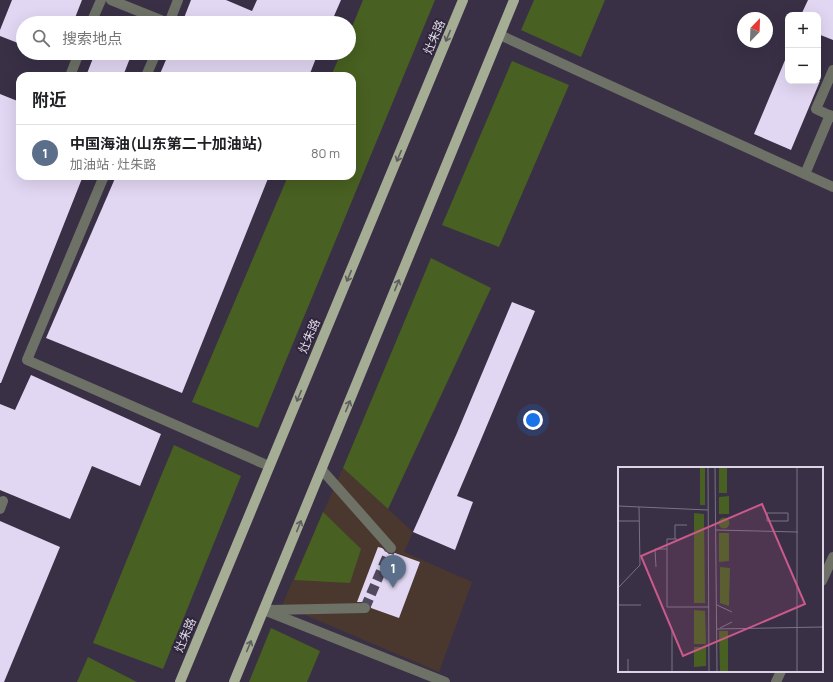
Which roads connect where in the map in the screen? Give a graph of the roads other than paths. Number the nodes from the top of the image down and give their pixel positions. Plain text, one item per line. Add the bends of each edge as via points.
1 (101, 0) edge
2 (111, 0) edge
3 (178, 0) edge
4 (464, 0) edge
5 (514, 0) edge
6 (94, 16) edge
7 (151, 16) edge
8 (171, 16) edge
9 (500, 35) junction
10 (77, 60) edge
11 (153, 60) edge
12 (833, 70) edge
13 (72, 72) edge
14 (148, 72) edge
15 (831, 116) edge
16 (805, 174) junction
17 (102, 180) edge
18 (833, 187) edge
19 (269, 466) junction
20 (322, 470) junction
21 (391, 548) dead end
22 (833, 557) edge
23 (823, 579) edge
24 (365, 608) dead end
25 (264, 610) junction
26 (781, 672) edge
27 (180, 682) edge
28 (234, 682) edge
29 (445, 682) edge
30 (776, 682) edge

1 - 6 street
2 - 7 street
3 - 8 street
4 -> 19 main road, 灶朱路
5 - 9 main road
9 - 16 street
20 -> 9 main road
10 - 13 street
11 - 14 street
12 - 15 street via 816,110
15 - 16 street
16 - 18 street
17 - 19 street via 27,360
19 - 27 main road, 灶朱路
20 - 21 street
25 -> 20 main road
22 - 23 street
24 - 25 street
28 -> 25 main road
25 - 29 street
26 - 30 street

